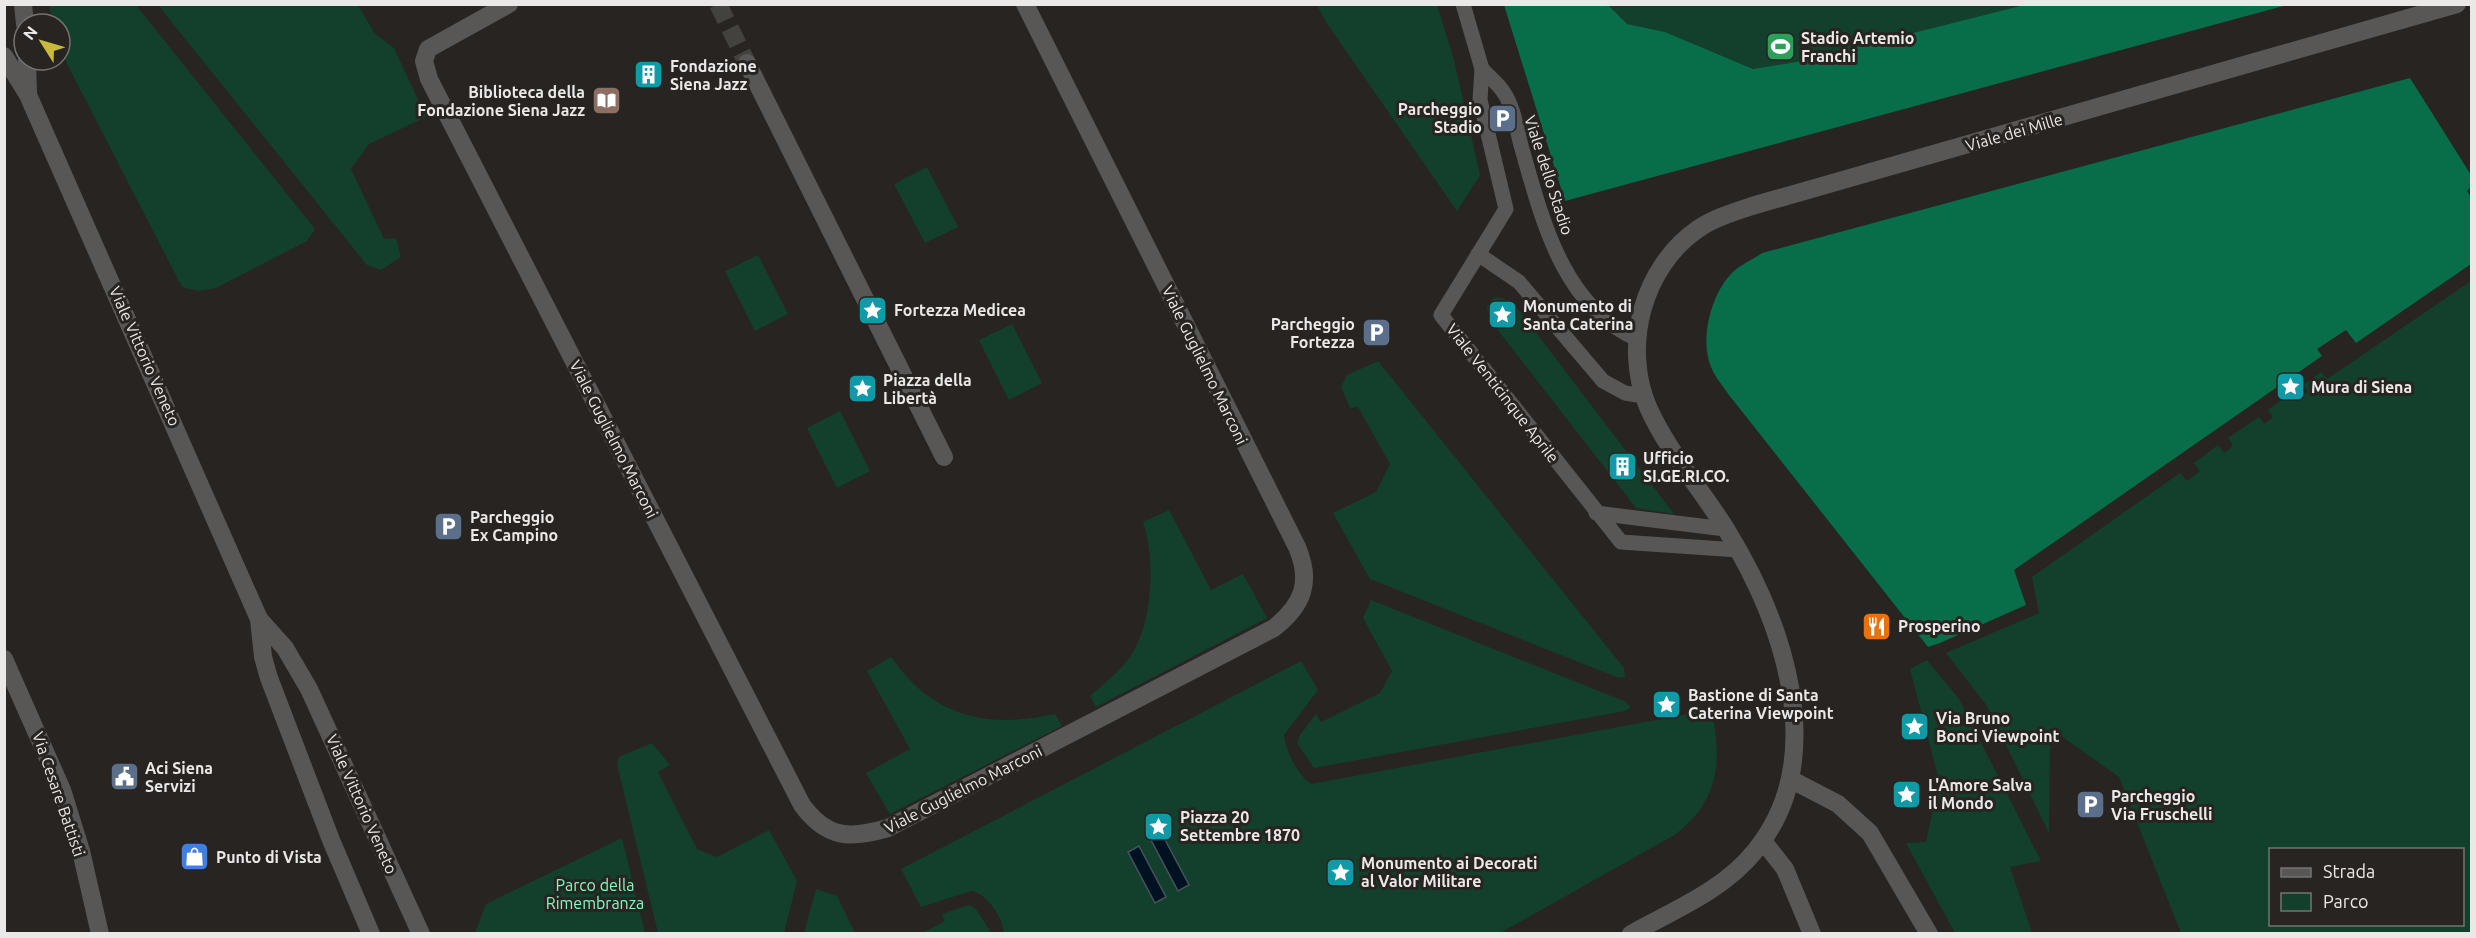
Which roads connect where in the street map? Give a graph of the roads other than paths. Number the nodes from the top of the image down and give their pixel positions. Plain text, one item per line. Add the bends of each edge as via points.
1 (509, 4) edge
2 (1025, 4) edge
3 (1463, 4) edge
4 (2457, 4) edge
5 (4, 56) edge
6 (747, 63) tunnel mouth
7 (1482, 69) junction
8 (27, 72) edge
9 (28, 95) junction
10 (1506, 209) joint
11 (1478, 254) junction
12 (1637, 339) junction
13 (1644, 396) junction
14 (944, 457) dead end
15 (1596, 513) junction
16 (1725, 529) junction
17 (1738, 550) junction
18 (259, 619) junction
19 (4, 659) edge
20 (1790, 778) junction
21 (1763, 841) junction
22 (1638, 932) edge
23 (100, 933) edge
24 (371, 933) edge
25 (421, 933) edge
26 (1812, 933) edge
27 (1929, 933) edge

1 - 2 street, Viale Guglielmo Marconi via 428,49 424,61 429,79 802,805 823,827 857,836 888,828 1274,628 1295,608 1306,580 1297,547
3 - 7 lane, Viale dello Stadio
4 - 12 street, Viale dei Mille via 1719,218 1682,242 1658,271 1643,309
5 - 9 street, Viale Vittorio Veneto
6 - 14 street
7 - 10 lane, Viale dello Stadio via 1480,100
7 - 12 lane, Viale dello Stadio via 1504,93 1558,258 1607,321
8 - 9 street, Viale Vittorio Veneto
9 - 18 street, Viale Vittorio Veneto
10 - 11 lane, Viale Venticinque Aprile
11 - 13 lane via 1519,282 1603,381 1625,393
11 - 15 lane, Viale Venticinque Aprile via 1441,315
12 - 13 street via 1637,366
13 - 16 street
15 - 16 lane
15 - 17 lane, Viale Venticinque Aprile via 1621,542
16 - 17 street
17 - 20 street via 1764,599 1784,660 1794,722
18 - 24 street, Viale Vittorio Veneto via 269,678
18 - 25 street, Viale Vittorio Veneto via 285,648 309,689
19 - 23 street, Via Cesare Battisti via 62,790
20 - 21 street via 1782,805
20 - 27 street via 1838,804 1870,833
21 - 22 street via 1724,882
21 - 26 street via 1785,868

